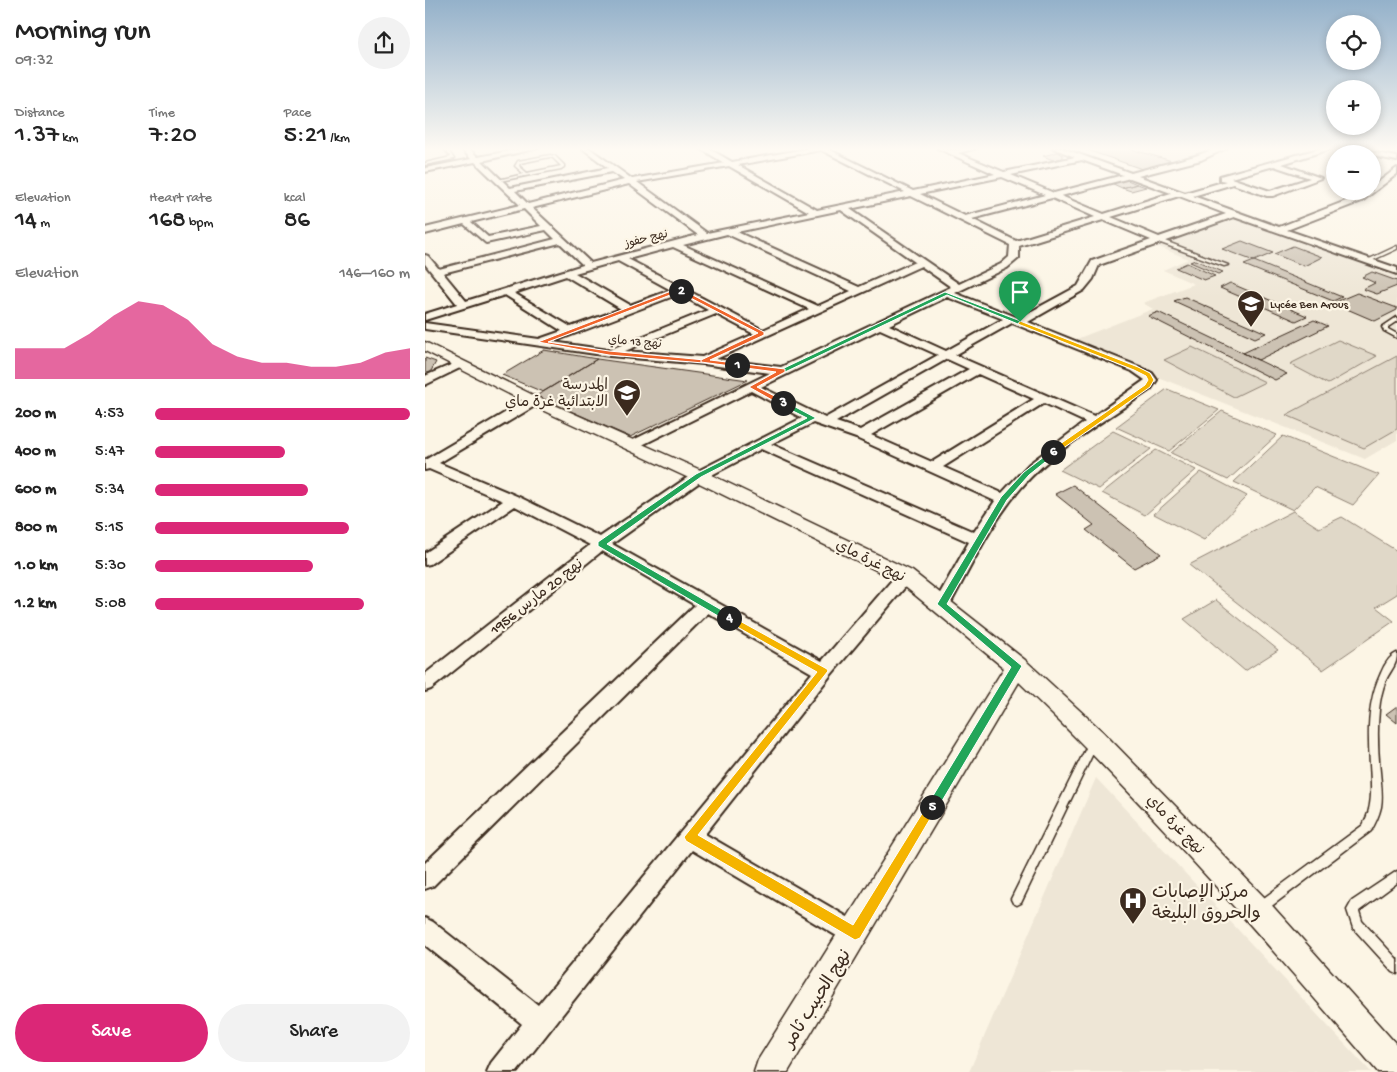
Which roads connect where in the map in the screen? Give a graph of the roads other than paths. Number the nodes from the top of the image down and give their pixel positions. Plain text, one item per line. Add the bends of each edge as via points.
1 (518, 198) edge
2 (557, 198) edge
3 (653, 198) edge
4 (791, 198) edge
5 (886, 198) edge
6 (924, 198) edge
7 (1040, 198) edge
8 (1058, 198) edge
9 (1170, 198) edge
10 (1189, 198) edge
11 (1356, 200) edge
12 (525, 205) junction
13 (842, 208) junction
14 (816, 212) junction
15 (1234, 214) junction
16 (1103, 216) junction
17 (964, 219) junction
18 (465, 220) junction
19 (547, 228) junction
20 (1278, 230) junction
21 (425, 231) edge
22 (727, 231) junction
23 (705, 236) junction
24 (561, 240) junction
25 (1160, 241) junction
26 (674, 244) junction
27 (1015, 244) junction
28 (1397, 247) edge
29 (425, 258) edge
30 (619, 258) junction
31 (1367, 261) junction
32 (921, 263) junction
33 (1226, 265) dead end
34 (589, 266) junction
35 (1397, 271) edge
36 (437, 272) junction
37 (567, 273) junction
38 (959, 288) junction
39 (679, 290) junction
40 (857, 290) junction
41 (506, 292) junction
42 (947, 293) junction
43 (464, 305) junction
44 (629, 309) junction
45 (817, 309) junction
46 (717, 310) junction
47 (425, 317) edge
48 (1397, 319) edge
49 (1015, 321) junction
50 (425, 326) edge
51 (880, 326) junction
52 (571, 331) junction
53 (762, 334) junction
54 (1397, 336) edge
55 (541, 342) junction
56 (425, 346) edge
57 (609, 353) junction
58 (948, 355) junction
59 (703, 361) junction
60 (460, 364) junction
61 (977, 369) junction
62 (783, 371) junction
63 (425, 381) edge
64 (752, 387) junction
65 (1043, 398) junction
66 (534, 401) junction
67 (812, 418) junction
68 (827, 422) junction
69 (1096, 422) junction
70 (861, 435) junction
71 (762, 445) junction
72 (632, 446) junction
73 (427, 465) edge
74 (933, 467) junction
75 (699, 476) junction
76 (1004, 499) junction
77 (514, 500) junction
78 (978, 540) junction
79 (601, 544) junction
80 (425, 560) edge
81 (905, 576) junction
82 (942, 604) junction
83 (706, 605) junction
84 (1397, 656) edge
85 (1017, 666) junction
86 (824, 671) junction
87 (425, 684) edge
88 (1095, 739) junction
89 (690, 837) junction
90 (1397, 876) edge
91 (425, 878) edge
92 (1017, 900) dead end
93 (1257, 910) junction
94 (425, 930) edge
95 (855, 934) junction
96 (1397, 968) edge
97 (539, 1022) junction
98 (1397, 1069) edge
99 (500, 1072) edge
100 (770, 1072) edge

1 - 12 street
2 - 12 street
3 - 23 street
4 - 14 street
5 - 13 street, نهج حفوز
6 - 17 street
7 - 17 street
8 - 16 street
9 - 16 street
10 - 15 street
11 - 20 street
12 - 18 street
12 - 19 street
13 - 14 street, نهج حفوز
13 - 32 street
14 - 22 street, نهج حفوز
15 - 20 street
15 - 25 street
16 - 25 street
16 - 27 street
17 - 27 street
18 - 19 street via 486,240
18 - 21 street
19 - 24 street
20 - 31 street
22 - 23 street, نهج حفوز
22 - 40 street
23 - 26 street, نهج حفوز
24 - 34 street
24 - 36 street
25 - 33 lane
25 - 49 street via 1095,263 1081,288
26 - 30 street, نهج حفوز
26 - 45 street
27 - 38 street via 1016,253 1010,262
28 - 31 lane
29 - 36 street
30 - 34 street, نهج حفوز
30 - 39 street
31 - 35 street
32 - 38 street
32 - 40 street
34 - 37 street, نهج حفوز
36 - 43 street
37 - 41 street, نهج حفوز
37 - 44 street
38 - 42 street
39 - 44 street
39 - 46 street
40 - 45 street
41 - 43 street, نهج حفوز
41 - 52 street
42 - 49 street
42 - 51 street
43 - 47 street, نهج حفوز
44 - 52 street
45 - 53 street
46 - 53 street
46 - 57 street
48 - 54 lane via 1385,327
49 - 58 street
49 - 69 street via 1148,375 1151,380 1147,386
50 - 55 street, نهج 13 ماي
51 - 58 street
51 - 62 street
52 - 55 street
53 - 59 street
55 - 57 street, نهج 13 ماي
56 - 60 street, نهج غرة ماي
57 - 59 street, نهج 13 ماي
58 - 61 street
58 - 68 street
59 - 62 street, نهج 13 ماي
60 - 63 street
60 - 66 street, نهج غرة ماي
61 - 65 street
61 - 70 street
62 - 64 street
64 - 67 street
64 - 72 street
65 - 69 street
65 - 74 street
66 - 72 street, نهج غرة ماي
66 - 73 street
67 - 68 street
67 - 71 street, نهج 20 مارس 1956
68 - 70 street
69 - 76 street via 1045,458
70 - 74 street
71 - 75 street, نهج 20 مارس 1956
71 - 78 street
72 - 75 street, نهج غرة ماي
73 - 77 street
74 - 76 street
75 - 79 street, نهج 20 مارس 1956
75 - 81 street, نهج غرة ماي
76 - 78 street
77 - 79 street
77 - 80 street
78 - 82 street
79 - 83 street
79 - 87 street, نهج 20 مارس 1956
81 - 82 street, نهج غرة ماي
81 - 86 street
82 - 85 street, نهج غرة ماي
83 - 86 street
83 - 91 street
84 - 93 lane via 1378,686 1374,709 1375,816 1367,828
85 - 88 street, نهج غرة ماي
85 - 95 street, نهج الحبيب ثامر
86 - 89 street
88 - 92 lane
88 - 93 street, نهج غرة ماي
89 - 95 street
89 - 97 street
90 - 96 lane via 1353,910 1357,924
93 - 98 street, نهج غرة ماي
94 - 97 street
95 - 100 street, نهج الحبيب ثامر
97 - 99 street

